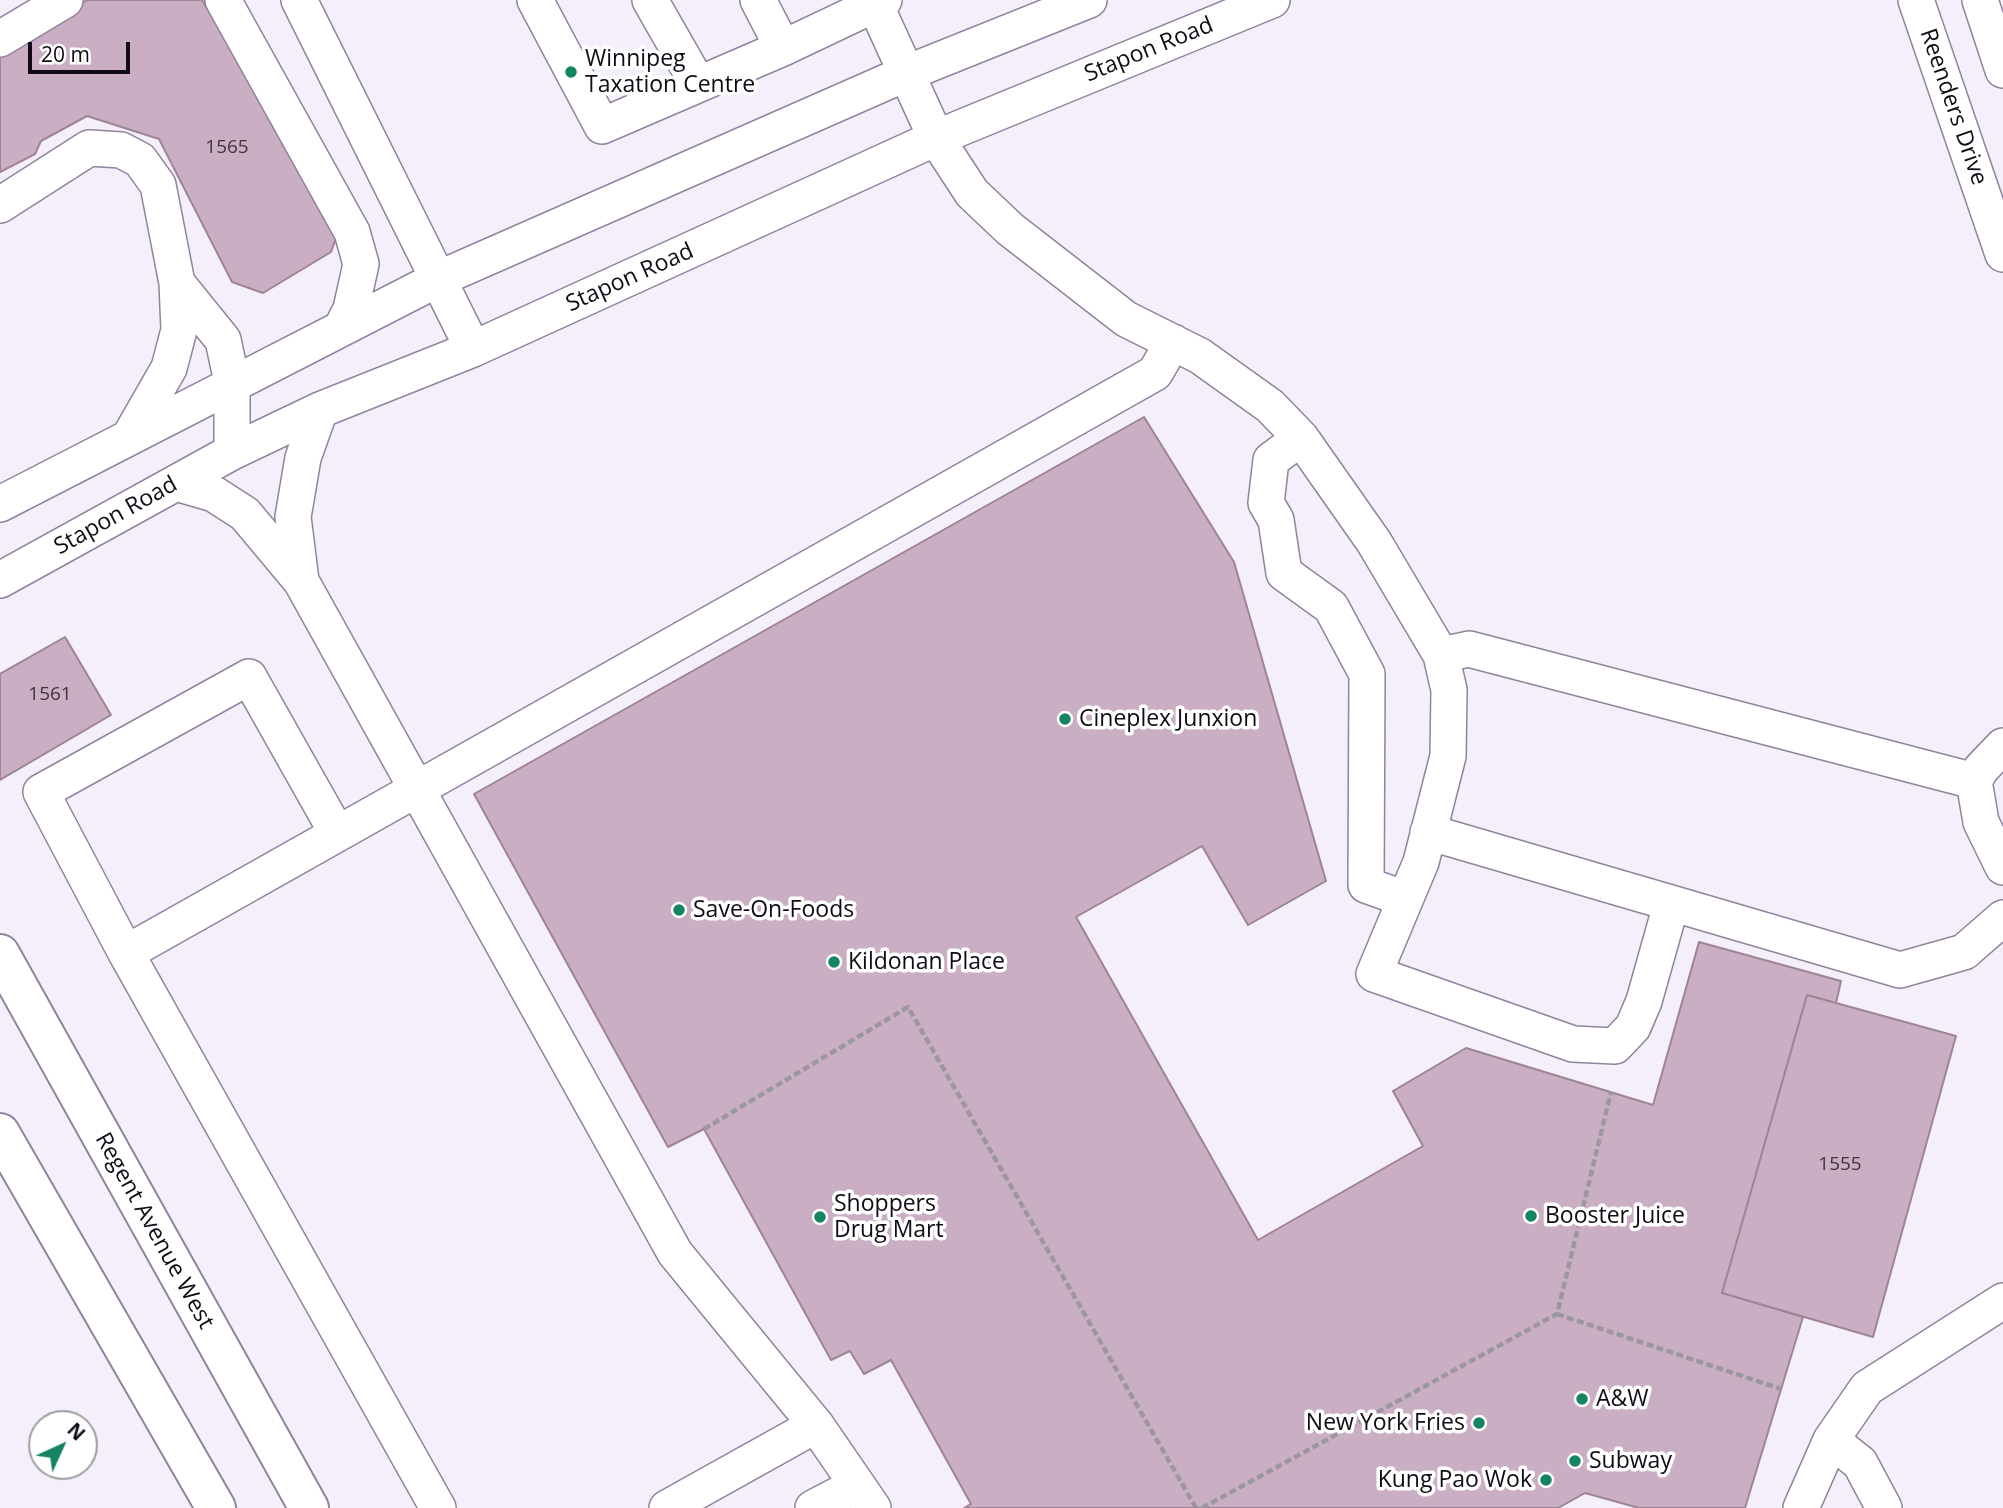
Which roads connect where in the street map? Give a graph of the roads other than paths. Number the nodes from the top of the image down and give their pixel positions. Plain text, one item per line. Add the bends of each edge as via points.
1 (65, 0) edge
2 (223, 0) edge
3 (299, 0) edge
4 (535, 0) edge
5 (650, 0) edge
6 (758, 0) edge
7 (1089, 0) edge
8 (1272, 0) edge
9 (1916, 0) edge
10 (1980, 0) edge
11 (877, 2) edge
12 (0, 39) edge
13 (783, 48) junction
14 (2003, 70) edge
15 (908, 73) junction
16 (698, 85) junction
17 (936, 138) junction
18 (0, 205) edge
19 (2003, 254) edge
20 (436, 280) junction
21 (177, 283) junction
22 (342, 327) junction
23 (1173, 342) junction
24 (473, 349) junction
25 (232, 382) junction
26 (320, 410) junction
27 (130, 436) junction
28 (1301, 438) junction
29 (232, 452) junction
30 (176, 483) junction
31 (0, 503) edge
32 (0, 580) edge
33 (301, 580) junction
34 (1441, 656) junction
35 (2003, 746) edge
36 (1974, 781) junction
37 (416, 788) junction
38 (1428, 832) junction
39 (337, 833) junction
40 (2003, 867) edge
41 (1405, 899) junction
42 (1671, 905) junction
43 (2003, 918) edge
44 (126, 953) junction
45 (0, 954) edge
46 (0, 1133) edge
47 (2003, 1301) edge
48 (816, 1425) junction
49 (1830, 1440) junction
50 (865, 1496) edge
51 (216, 1508) edge
52 (309, 1508) edge
53 (438, 1508) edge
54 (667, 1508) edge
55 (813, 1508) edge
56 (1801, 1508) edge
57 (1884, 1508) edge

1 - 12 street
2 - 22 street via 352,232 361,264
3 - 20 street
4 - 16 street via 603,126
5 - 16 street
6 - 13 street
7 - 15 street
8 - 17 street, Stapon Road
9 - 19 street, Reenders Drive
10 - 14 street
11 - 13 street
11 - 15 street
13 - 16 street
15 - 17 street
15 - 20 street
17 - 23 street via 972,193 1010,229 1126,319
17 - 24 street, Stapon Road
18 - 21 street via 89,148 121,150 140,160 158,185
20 - 22 street
20 - 24 street
21 - 25 street via 223,340
21 - 27 street via 179,330 169,368
22 - 25 street
23 - 28 street via 1270,406
23 - 37 street via 1154,373
24 - 26 street, Stapon Road
25 - 27 street
25 - 29 street
26 - 29 street, Stapon Road
26 - 33 street via 303,458 293,516
27 - 31 street
28 - 34 street via 1374,542
28 - 41 street via 1270,460 1266,503 1276,520 1284,573 1331,607 1367,674 1366,885
29 - 30 street, Stapon Road
30 - 32 street, Stapon Road
30 - 33 street via 214,494 245,514
33 - 37 street
34 - 36 street via 1469,649
34 - 38 street via 1449,690 1448,756
35 - 36 street
36 - 40 street via 1980,822
37 - 39 street
37 - 48 street via 675,1253
38 - 41 street
38 - 42 street
39 - 44 street
39 - 44 street via 249,677 41,792
41 - 42 street via 1374,974 1573,1044 1593,1046 1615,1045 1633,1027
42 - 43 street via 1900,970 1964,952
44 - 53 street
45 - 52 main road, Regent Avenue West
46 - 51 main road
47 - 49 street via 1867,1388
48 - 50 street
48 - 54 street
49 - 56 street
49 - 57 street via 1860,1463
50 - 55 street

